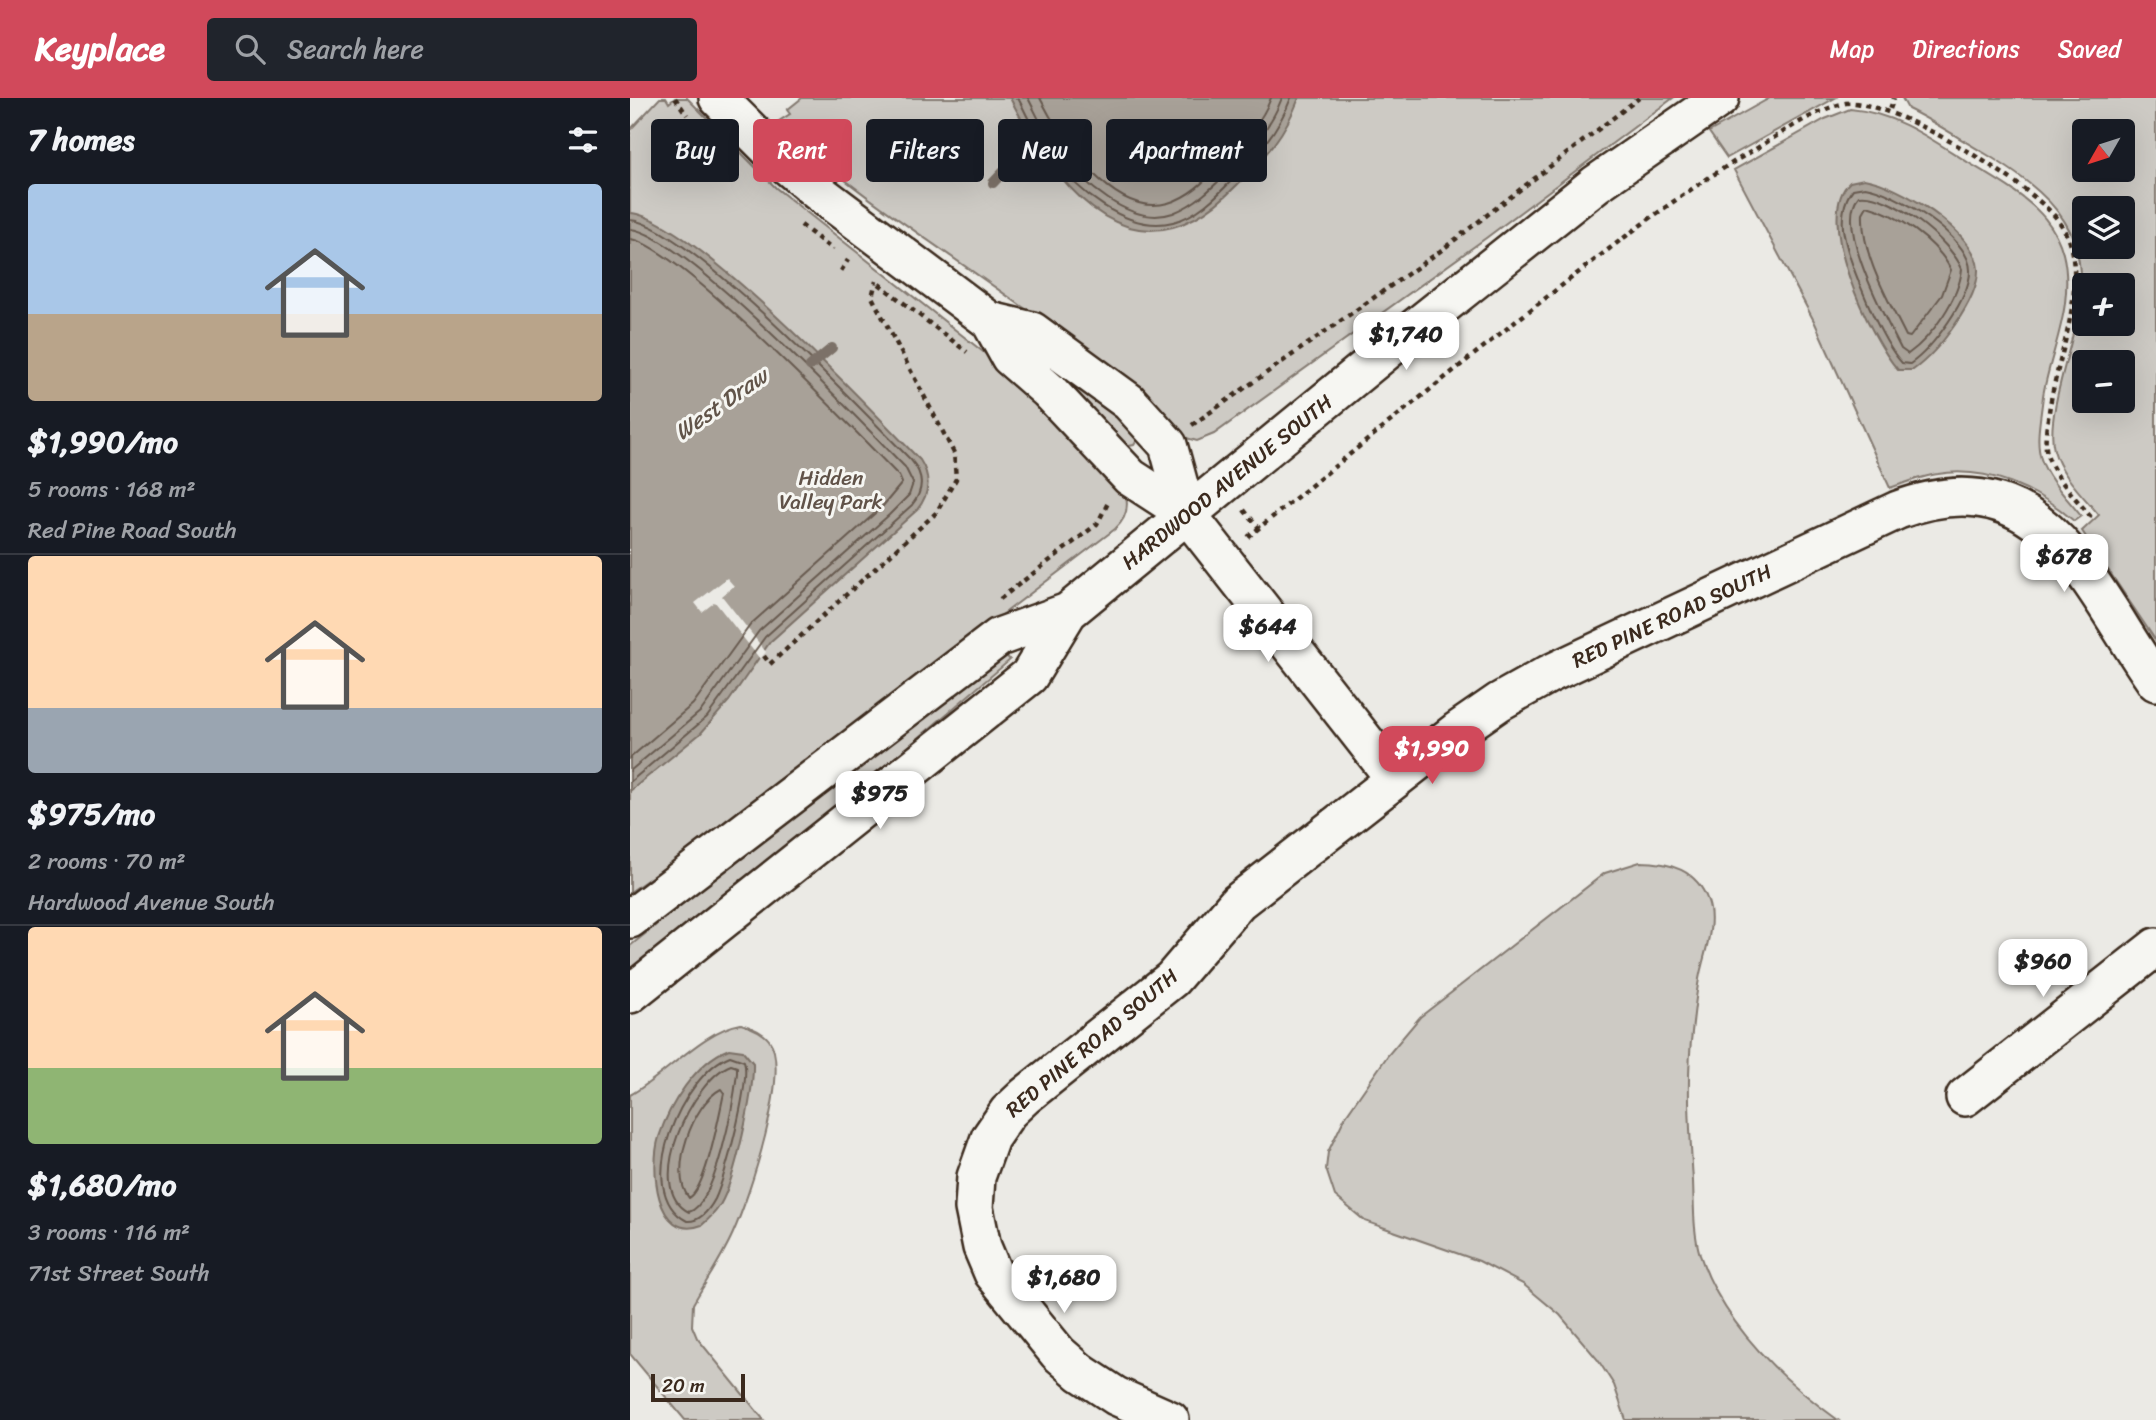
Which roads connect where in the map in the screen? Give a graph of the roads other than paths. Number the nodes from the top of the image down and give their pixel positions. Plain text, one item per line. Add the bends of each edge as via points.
1 (718, 98) edge
2 (1720, 98) edge
3 (990, 321) junction
4 (1187, 514) junction
5 (1068, 612) junction
6 (2156, 682) edge
7 (1395, 779) junction
8 (630, 919) edge
9 (2156, 947) edge
10 (630, 994) edge
11 (1965, 1097) dead end
12 (1170, 1420) edge

1 - 3 street via 810,186
2 - 4 street, HARDWOOD AVENUE SOUTH via 1586,192
3 - 4 street via 1010,357 1049,391 1130,477
3 - 4 street via 1032,331 1140,413 1168,445
4 - 5 street, HARDWOOD AVENUE SOUTH
4 - 7 street
5 - 8 street, HARDWOOD AVENUE SOUTH via 999,637
5 - 10 street, HARDWOOD AVENUE SOUTH via 1029,676
6 - 7 street, RED PINE ROAD SOUTH via 2081,567 2052,532 2017,510 1970,498 1935,499 1898,510 1549,674 1479,715
7 - 12 street, RED PINE ROAD SOUTH via 1238,902 1172,979 1016,1103 990,1138 980,1161 976,1225 988,1264 1004,1289 1044,1337 1093,1383
9 - 11 street

